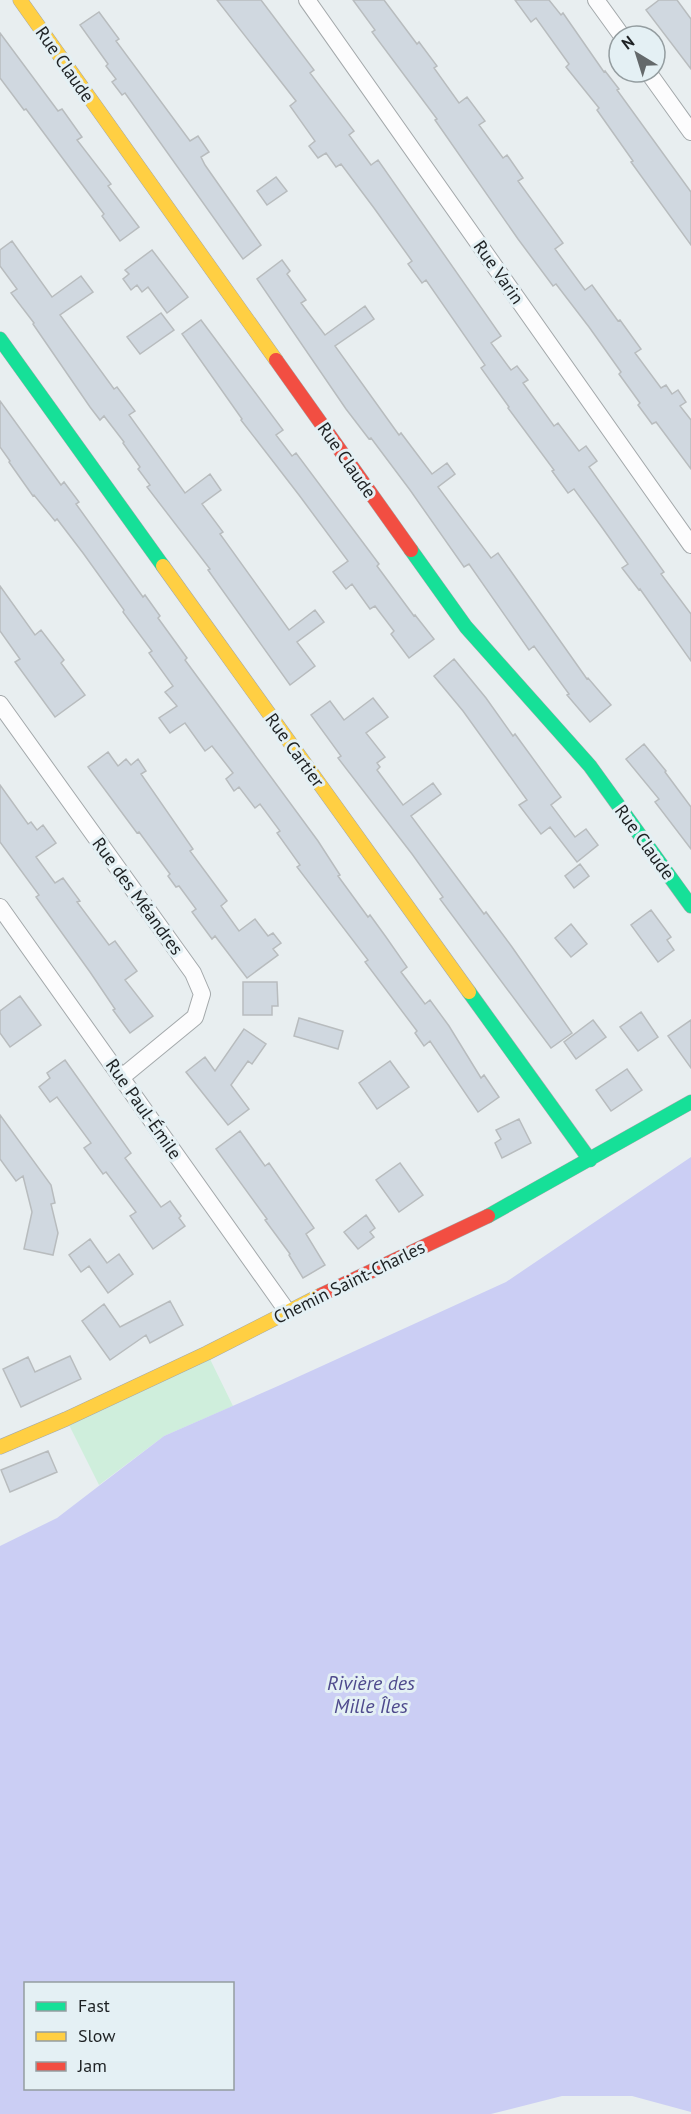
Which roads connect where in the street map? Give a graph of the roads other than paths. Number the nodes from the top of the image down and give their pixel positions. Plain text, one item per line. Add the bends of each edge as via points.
1 (20, 0) edge
2 (307, 0) edge
3 (596, 0) edge
4 (613, 24) edge
5 (657, 84) edge
6 (691, 132) edge
7 (0, 339) edge
8 (691, 545) edge
9 (0, 704) edge
10 (691, 906) edge
11 (0, 907) edge
12 (122, 1077) junction
13 (691, 1101) edge
14 (590, 1160) junction
15 (287, 1311) junction
16 (0, 1447) edge

1 - 10 street, Rue Claude via 466,627 590,766
2 - 8 street, Rue Varin
3 - 4 street
5 - 6 street
7 - 14 street, Rue Cartier
9 - 12 street, Rue des Méandres via 193,973 202,994 195,1017
11 - 12 street, Rue Paul-Émile
12 - 15 street, Rue Paul-Émile
13 - 14 street, Chemin Saint-Charles
14 - 15 street, Chemin Saint-Charles via 487,1217
15 - 16 street, Chemin Saint-Charles via 164,1373

